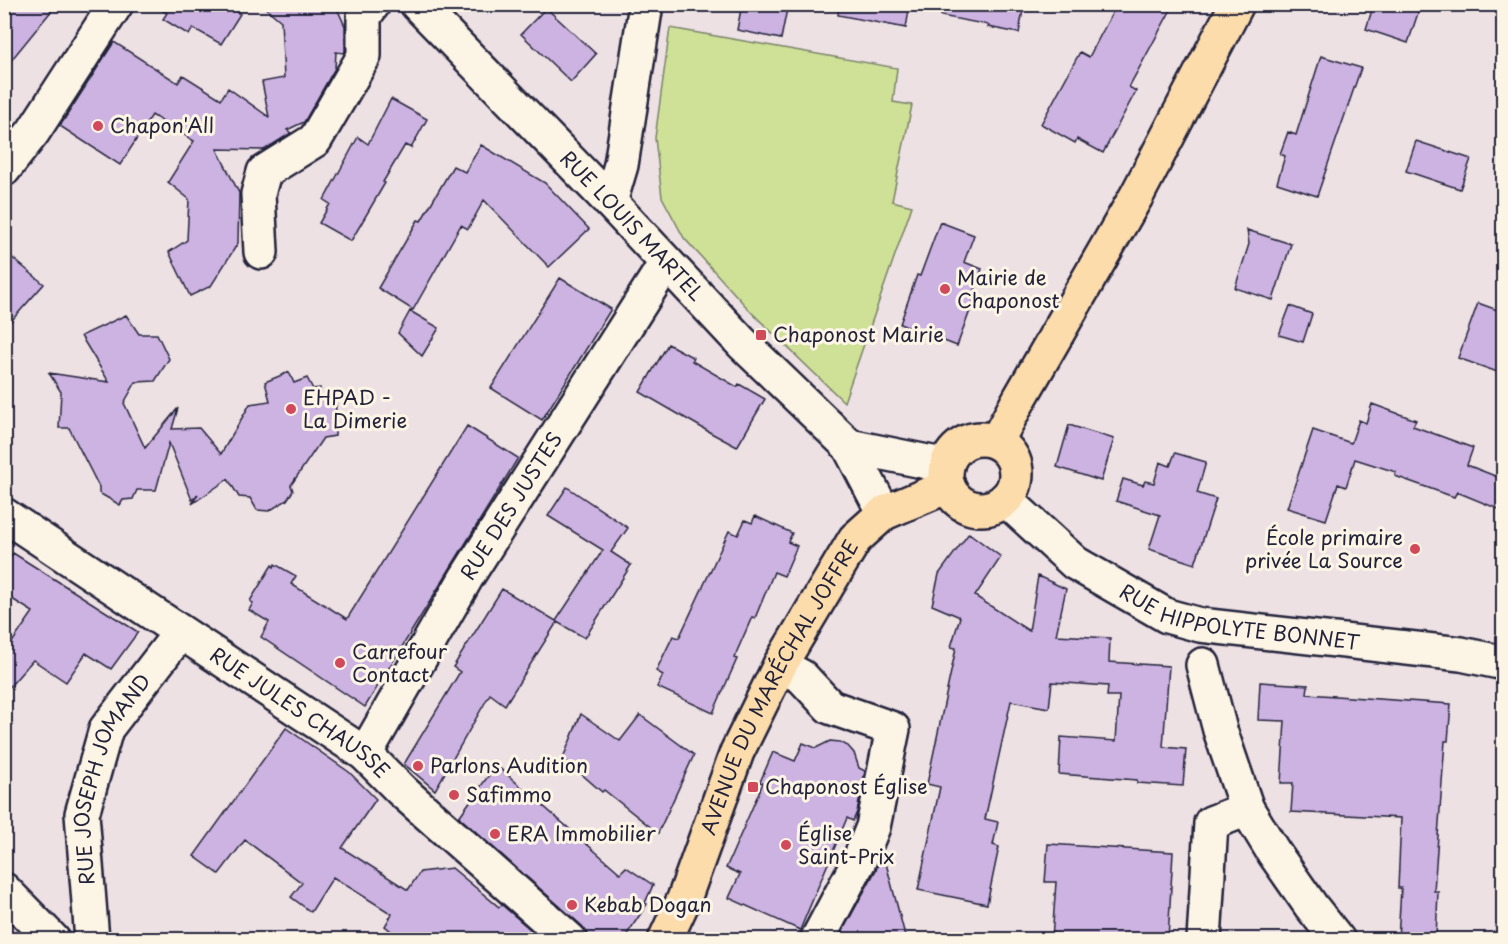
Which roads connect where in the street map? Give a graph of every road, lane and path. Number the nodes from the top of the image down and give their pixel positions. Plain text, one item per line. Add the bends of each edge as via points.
1 (116, 4) edge
2 (373, 4) edge
3 (417, 4) edge
4 (646, 4) edge
5 (1237, 4) edge
6 (4, 169) edge
7 (610, 202) junction
8 (261, 252) dead end
9 (666, 263) junction
10 (996, 442) junction
11 (849, 446) junction
12 (948, 476) junction
13 (1005, 499) junction
14 (884, 513) junction
15 (4, 515) edge
16 (180, 633) junction
17 (1503, 663) edge
18 (780, 665) junction
19 (1203, 665) dead end
20 (365, 754) junction
21 (1247, 809) junction
22 (4, 891) edge
23 (52, 939) edge
24 (92, 939) edge
25 (570, 939) edge
26 (664, 939) edge
27 (818, 939) edge
28 (1204, 939) edge
29 (1338, 939) edge

1 - 6 street via 33,132
2 - 8 street via 364,16 364,56 315,140 264,172 258,194
3 - 7 street, RUE LOUIS MARTEL
4 - 7 street via 621,165
5 - 10 main road via 1137,195
7 - 9 street, RUE LOUIS MARTEL
9 - 11 street, RUE LOUIS MARTEL
9 - 20 street, RUE DES JUSTES via 466,578
10 - 12 main road via 966,442 958,448
10 - 13 main road via 1006,448 1016,468 1016,480
11 - 12 street
11 - 14 street, RUE LOUIS MARTEL
12 - 13 main road via 954,496 973,508 996,506
12 - 14 main road, AVENUE DU MARÉCHAL JOFFRE
13 - 17 street, RUE HIPPOLYTE BONNET via 1075,562 1167,616 1200,625 1461,654
14 - 18 main road, AVENUE DU MARÉCHAL JOFFRE via 855,539
15 - 16 street, RUE JULES CHAUSSE
16 - 20 street, RUE JULES CHAUSSE
16 - 24 street, RUE JOSEPH JOMAND via 106,729 82,814
18 - 26 main road, AVENUE DU MARÉCHAL JOFFRE via 737,752 684,899
18 - 27 street via 802,677 830,707 893,729 873,826
19 - 21 street
20 - 25 street, RUE JULES CHAUSSE via 441,827
21 - 28 street via 1211,823
21 - 29 street via 1311,906
22 - 23 street

